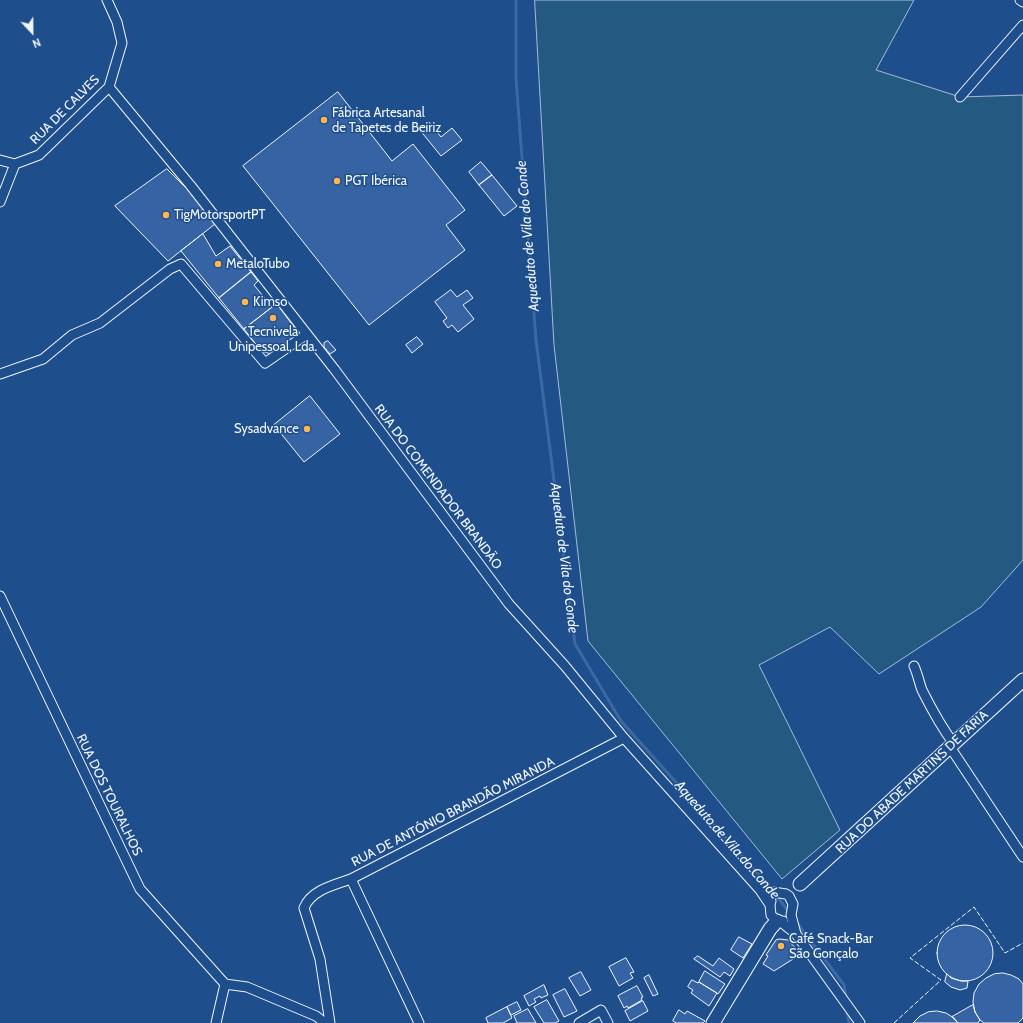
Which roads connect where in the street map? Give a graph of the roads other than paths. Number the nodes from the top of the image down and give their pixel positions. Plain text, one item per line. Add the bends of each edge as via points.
1 (108, 0) edge
2 (1020, 0) edge
3 (1023, 2) edge
4 (1023, 26) edge
5 (109, 87) junction
6 (960, 96) dead end
7 (0, 160) edge
8 (16, 164) junction
9 (0, 202) edge
10 (306, 334) junction
11 (0, 374) edge
12 (0, 596) edge
13 (914, 666) dead end
14 (1023, 680) edge
15 (624, 738) junction
16 (952, 745) junction
17 (1023, 857) edge
18 (351, 879) junction
19 (800, 884) joint
20 (760, 890) junction
21 (786, 896) junction
22 (770, 905) junction
23 (791, 914) junction
24 (779, 921) junction
25 (796, 934) junction
26 (225, 984) junction
27 (216, 1023) edge
28 (325, 1023) edge
29 (330, 1023) edge
30 (419, 1023) edge
31 (579, 1023) edge
32 (608, 1023) edge
33 (713, 1023) edge
34 (860, 1023) edge

1 - 5 street, RUA DE CALVES via 122,43
2 - 3 street
4 - 6 street
5 - 8 street, RUA DE CALVES via 39,155
5 - 10 street, RUA DO COMENDADOR BRANDÃO via 191,186
7 - 8 street
8 - 9 street
10 - 11 street via 265,363 181,264 170,269 100,323 72,335 43,359
10 - 15 street, RUA DO COMENDADOR BRANDÃO via 509,604 565,666
12 - 26 street, RUA DOS TOURALHOS via 140,889
13 - 16 street via 922,689
14 - 16 street, RUA DO ABADE MARTINS DE FARIA
15 - 18 street, RUA DE ANTÓNIO BRANDÃO MIRANDA
15 - 20 street, RUA DO COMENDADOR BRANDÃO
16 - 17 street
16 - 19 street, RUA DO ABADE MARTINS DE FARIA
18 - 29 street via 321,890 307,900 304,908 320,959
18 - 30 street, RUA DE ANTÓNIO BRANDÃO MIRANDA
19 - 21 street
20 - 21 street
20 - 22 street, RUA DO COMENDADOR BRANDÃO
21 - 22 street via 774,897
21 - 23 street via 793,910
22 - 24 street via 771,915
23 - 24 street via 786,921
23 - 25 street
24 - 25 street
24 - 33 street via 770,929
25 - 34 street
26 - 27 street
26 - 28 street via 247,987 316,1016
31 - 32 street via 601,1010

